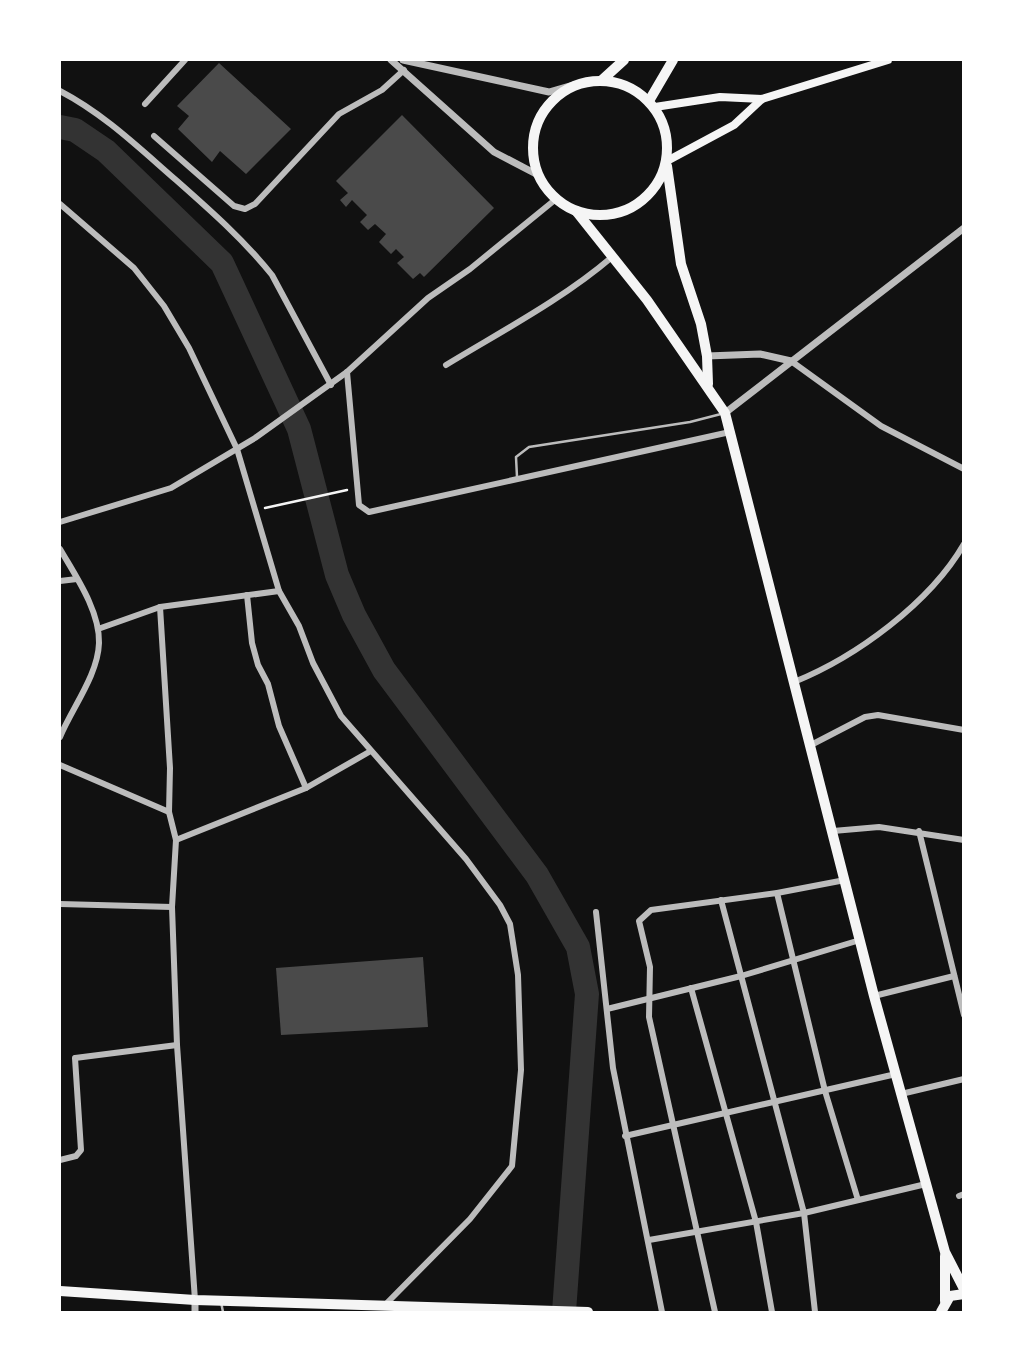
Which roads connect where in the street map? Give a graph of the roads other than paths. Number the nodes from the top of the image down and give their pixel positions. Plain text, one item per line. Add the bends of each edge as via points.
1 (185, 60) edge
2 (391, 60) edge
3 (403, 60) edge
4 (624, 60) edge
5 (673, 60) edge
6 (888, 60) edge
7 (404, 70) junction
8 (602, 80) junction
9 (573, 85) junction
10 (60, 91) edge
11 (762, 99) junction
12 (145, 104) dead end
13 (652, 104) junction
14 (154, 136) dead end
15 (666, 162) junction
16 (538, 175) junction
17 (556, 199) junction
18 (60, 204) edge
19 (576, 211) junction
20 (964, 228) edge
21 (612, 257) junction
22 (707, 356) junction
23 (791, 361) junction
24 (446, 365) dead end
25 (347, 372) junction
26 (331, 385) junction
27 (708, 385) junction
28 (725, 413) junction
29 (730, 432) junction
30 (237, 449) junction
31 (964, 470) edge
32 (517, 480) junction
33 (60, 523) edge
34 (964, 544) edge
35 (60, 549) edge
36 (77, 579) junction
37 (60, 581) edge
38 (279, 591) junction
39 (247, 595) junction
40 (160, 607) junction
41 (98, 629) junction
42 (794, 682) junction
43 (964, 730) edge
44 (60, 737) edge
45 (811, 746) junction
46 (369, 752) junction
47 (60, 765) edge
48 (306, 788) junction
49 (169, 812) junction
50 (833, 831) junction
51 (919, 831) junction
52 (176, 840) junction
53 (964, 840) edge
54 (845, 880) junction
55 (777, 893) junction
56 (721, 900) junction
57 (60, 904) edge
58 (172, 907) junction
59 (596, 912) dead end
60 (860, 940) junction
61 (791, 959) junction
62 (741, 976) junction
63 (954, 976) junction
64 (691, 988) junction
65 (874, 996) junction
66 (650, 999) junction
67 (607, 1009) junction
68 (964, 1015) edge
69 (177, 1045) junction
70 (895, 1074) junction
71 (964, 1079) edge
72 (825, 1091) junction
73 (901, 1094) junction
74 (774, 1104) junction
75 (724, 1114) junction
76 (672, 1126) junction
77 (625, 1136) junction
78 (60, 1160) edge
79 (926, 1184) junction
80 (858, 1200) junction
81 (804, 1213) junction
82 (757, 1222) junction
83 (699, 1231) junction
84 (649, 1240) junction
85 (945, 1252) junction
86 (964, 1289) edge
87 (60, 1290) edge
88 (964, 1294) edge
89 (195, 1300) junction
90 (220, 1301) junction
91 (945, 1301) junction
92 (383, 1308) junction
93 (461, 1311) edge
94 (195, 1312) edge
95 (223, 1312) edge
96 (588, 1312) edge
97 (662, 1312) edge
98 (715, 1312) edge
99 (772, 1312) edge
100 (815, 1312) edge
101 (941, 1312) edge

1 - 12 street
2 - 7 street
3 - 9 street via 549,92
4 - 8 main road
5 - 13 main road
6 - 11 main road
7 - 14 street via 382,90 339,114 255,204 245,209 234,206
7 - 16 street via 494,152
8 - 9 main road
8 - 13 main road via 636,90
9 - 16 main road via 555,97 534,133 532,154
10 - 26 street via 104,117 262,262
11 - 13 main road via 720,97
11 - 15 main road via 734,125
13 - 15 main road via 665,128
15 - 19 main road via 647,197 632,208 614,214
15 - 22 main road via 681,264
16 - 17 main road
17 - 19 main road
17 - 25 street via 428,298
18 - 30 street via 134,268 164,306
19 - 21 main road
20 - 23 street
21 - 24 street
21 - 27 main road
22 - 23 street via 760,354
22 - 27 main road
23 - 28 street
23 - 31 street via 881,426
25 - 26 street
25 - 32 street via 362,509 377,511
26 - 30 street
27 - 28 main road
28 - 29 main road
28 - 32 lane via 529,447 516,457
29 - 32 street
29 - 42 main road
30 - 33 street via 171,488
30 - 38 street
34 - 42 street via 944,574 890,625 827,669
35 - 36 street
36 - 37 street
36 - 41 street
38 - 39 street
38 - 46 street via 341,716
39 - 40 street
39 - 48 street via 258,665
40 - 41 street
40 - 49 street
41 - 44 street via 94,664
42 - 45 main road
43 - 45 street via 878,715 865,717
45 - 50 main road
46 - 48 street
46 - 92 street via 466,859 510,924 521,1070 515,1154 507,1175
47 - 49 street
48 - 52 street
49 - 52 street
50 - 51 street via 879,827
50 - 54 main road
51 - 53 street
51 - 63 street
52 - 58 street
54 - 55 street
54 - 60 main road
55 - 56 street
55 - 61 street
56 - 62 street
56 - 66 street via 651,910 641,917
57 - 58 street
58 - 69 street
59 - 67 street
60 - 61 street
60 - 65 main road
61 - 62 street
61 - 72 street
62 - 64 street
62 - 74 street
63 - 65 street
63 - 68 street
64 - 66 street
64 - 75 street
65 - 70 main road
66 - 67 street
66 - 76 street via 649,1017
67 - 77 street
69 - 78 street via 75,1058 81,1150
69 - 89 street
70 - 72 street
70 - 73 main road
71 - 73 street
72 - 74 street
72 - 80 street
73 - 79 main road
74 - 75 street
74 - 81 street
75 - 76 street
75 - 82 street
76 - 77 street
76 - 83 street
77 - 84 street
79 - 80 street
79 - 85 main road
80 - 81 street
81 - 82 street
81 - 100 street
82 - 83 street
82 - 99 street
83 - 84 street
83 - 98 street
84 - 97 street
85 - 86 main road
85 - 91 main road
87 - 89 main road
88 - 91 main road
89 - 90 main road
89 - 94 street
90 - 92 main road
90 - 95 lane
91 - 101 main road
92 - 93 main road
93 - 96 main road

